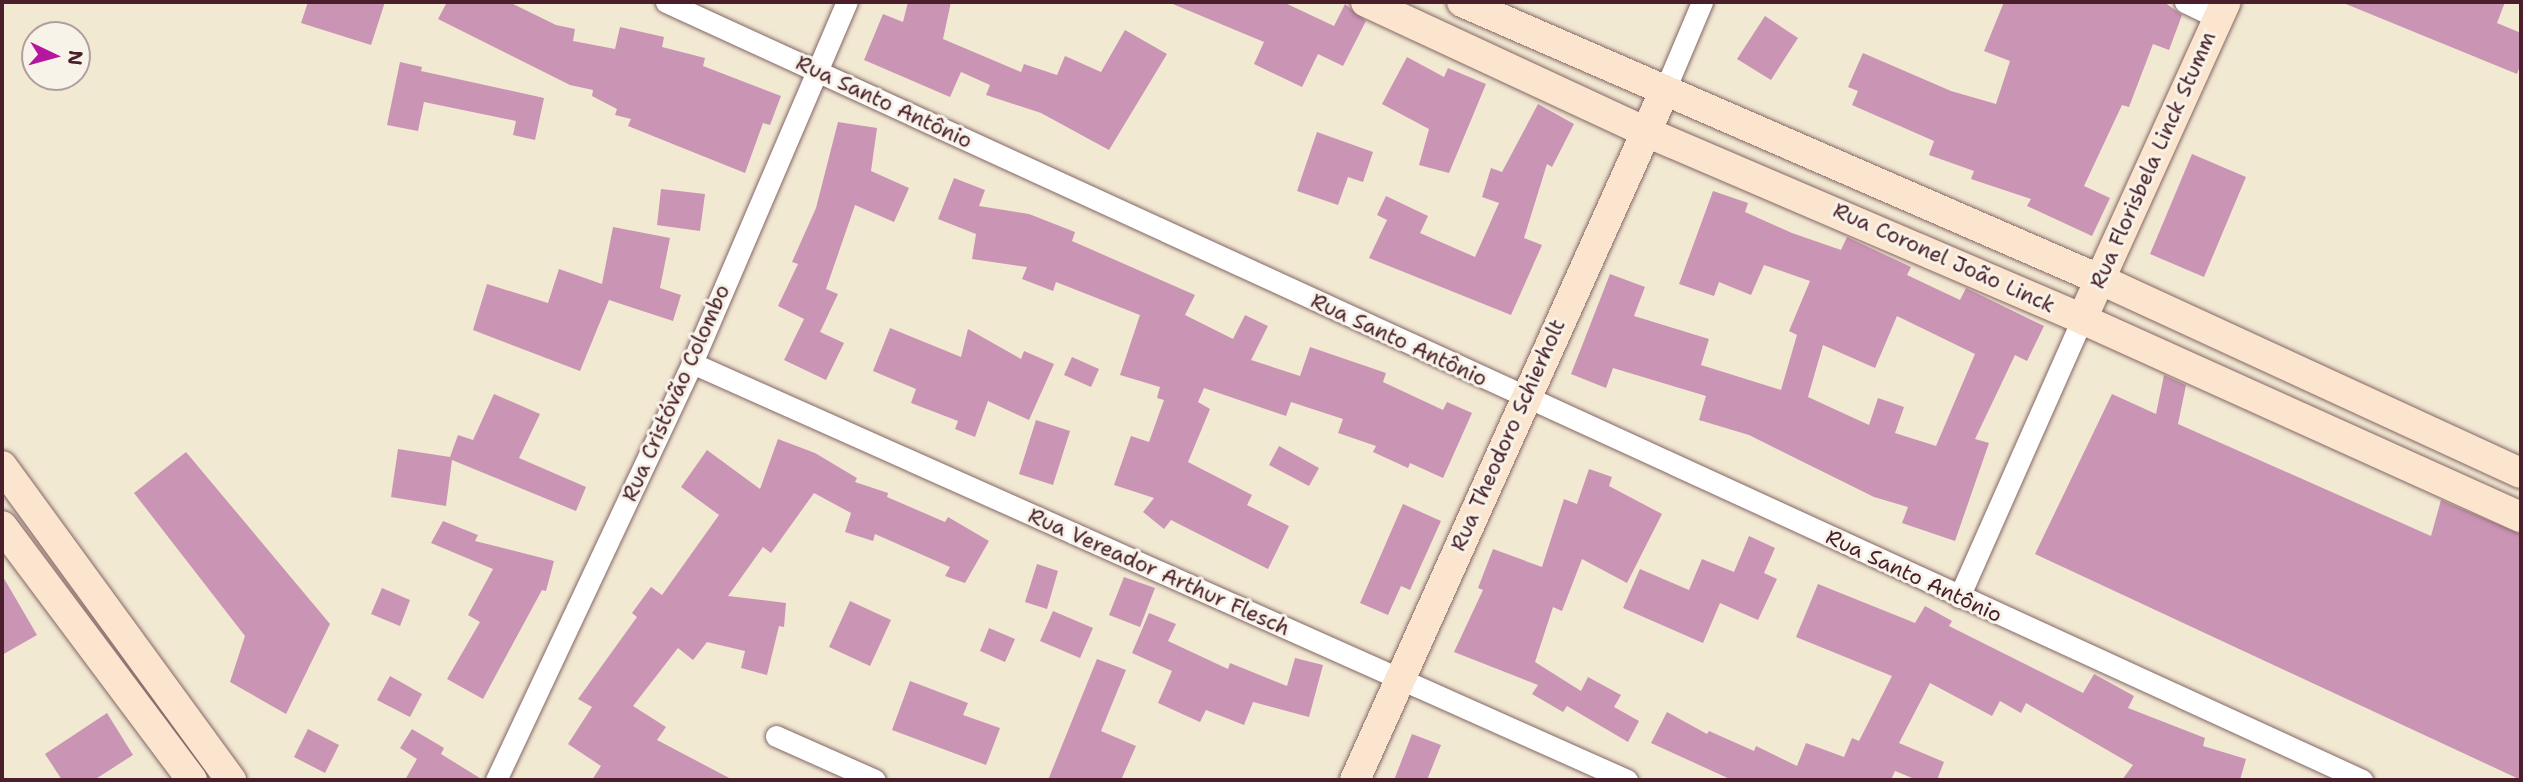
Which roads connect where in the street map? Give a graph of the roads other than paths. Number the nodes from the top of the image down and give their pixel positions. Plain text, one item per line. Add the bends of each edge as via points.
1 (666, 2) edge
2 (847, 2) edge
3 (1366, 2) edge
4 (1462, 2) edge
5 (1702, 2) edge
6 (2185, 2) edge
7 (2221, 9) edge
8 (817, 71) junction
9 (1664, 92) junction
10 (1644, 131) junction
11 (1874, 182) junction
12 (1851, 217) junction
13 (2101, 279) junction
14 (2082, 319) junction
15 (692, 363) junction
16 (1523, 398) junction
17 (2, 466) edge
18 (2521, 473) edge
19 (2521, 517) edge
20 (2, 526) edge
21 (1959, 597) junction
22 (145, 663) junction
23 (1400, 679) junction
24 (120, 685) junction
25 (776, 736) dead end
26 (192, 780) edge
27 (231, 780) edge
28 (496, 780) edge
29 (875, 780) edge
30 (1356, 780) edge
31 (1627, 780) edge
32 (2362, 780) edge

1 - 8 street, Rua Santo Antônio
2 - 8 street, Rua Cristóvão Colombo
3 - 10 main road, Rua Coronel João Linck
4 - 9 main road, Rua Coronel João Linck
5 - 9 street
6 - 7 street
7 - 13 main road, Rua Florisbela Linck Stumm
8 - 15 street, Rua Cristóvão Colombo
8 - 16 street, Rua Santo Antônio
9 - 10 main road, Rua Theodoro Schierholt
9 - 11 main road, Rua Coronel João Linck
10 - 12 main road, Rua Coronel João Linck
10 - 16 main road, Rua Theodoro Schierholt
11 - 12 main road
11 - 13 main road, Rua Coronel João Linck
12 - 14 main road, Rua Coronel João Linck
13 - 14 main road, Rua Florisbela Linck Stumm
13 - 18 main road, Rua Coronel João Linck
14 - 19 main road, Rua Coronel João Linck
14 - 21 street
15 - 23 street, Rua Vereador Arthur Flesch
15 - 28 street, Rua Cristóvão Colombo
16 - 21 street, Rua Santo Antônio
16 - 23 main road, Rua Theodoro Schierholt
17 - 22 main road
20 - 24 main road
21 - 32 street, Rua Santo Antônio
22 - 24 main road
22 - 27 main road
23 - 30 main road, Rua Theodoro Schierholt
23 - 31 street, Rua Vereador Arthur Flesch
24 - 26 main road
25 - 29 street

